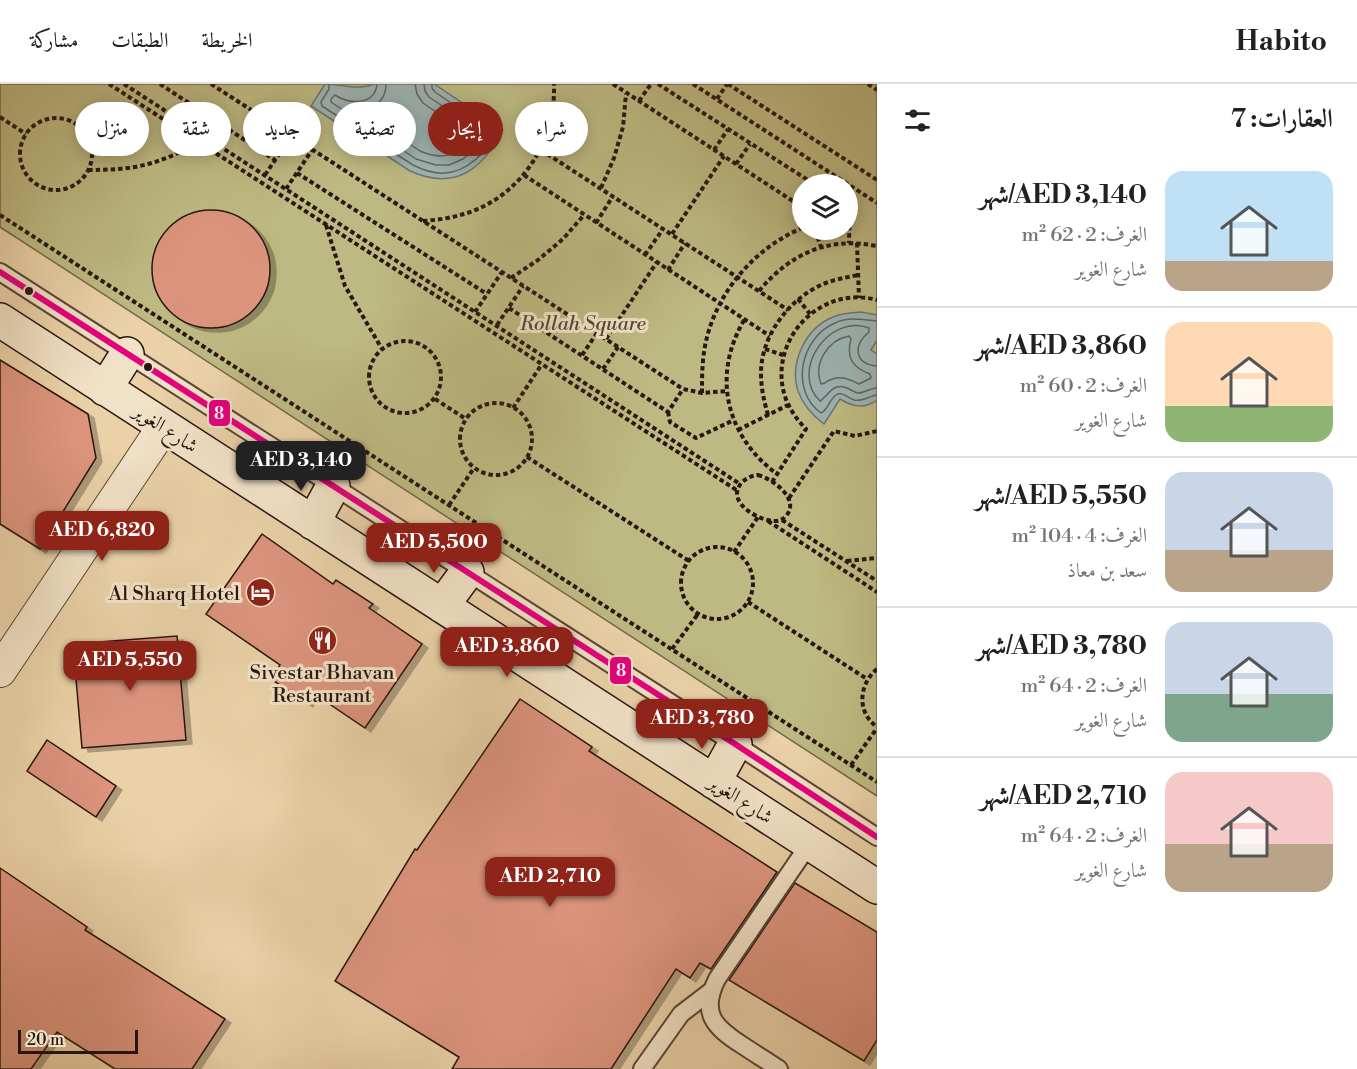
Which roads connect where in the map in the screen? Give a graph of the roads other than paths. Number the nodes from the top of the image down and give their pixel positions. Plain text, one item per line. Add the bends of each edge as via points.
1 (0, 272) edge
2 (0, 320) edge
3 (127, 354) junction
4 (105, 388) junction
5 (164, 426) junction
6 (333, 486) junction
7 (313, 523) junction
8 (467, 572) junction
9 (442, 606) junction
10 (0, 671) edge
11 (735, 744) junction
12 (714, 782) junction
13 (877, 837) edge
14 (810, 843) junction
15 (877, 887) edge
16 (711, 991) junction
17 (642, 1069) edge
18 (779, 1069) edge

1 - 3 lane
2 - 4 street, شارع الغوير
3 - 4 street
3 - 6 lane
4 - 5 street, شارع الغوير
5 - 7 street, شارع الغوير
5 - 10 street
6 - 7 street
6 - 8 lane
7 - 9 street, شارع الغوير
8 - 9 street
8 - 11 lane
9 - 12 street, شارع الغوير
11 - 12 street
11 - 13 lane
12 - 14 street, شارع الغوير
14 - 15 street, شارع الغوير
14 - 16 lane
16 - 17 lane via 681,1014
16 - 18 lane via 709,1004 719,1029

